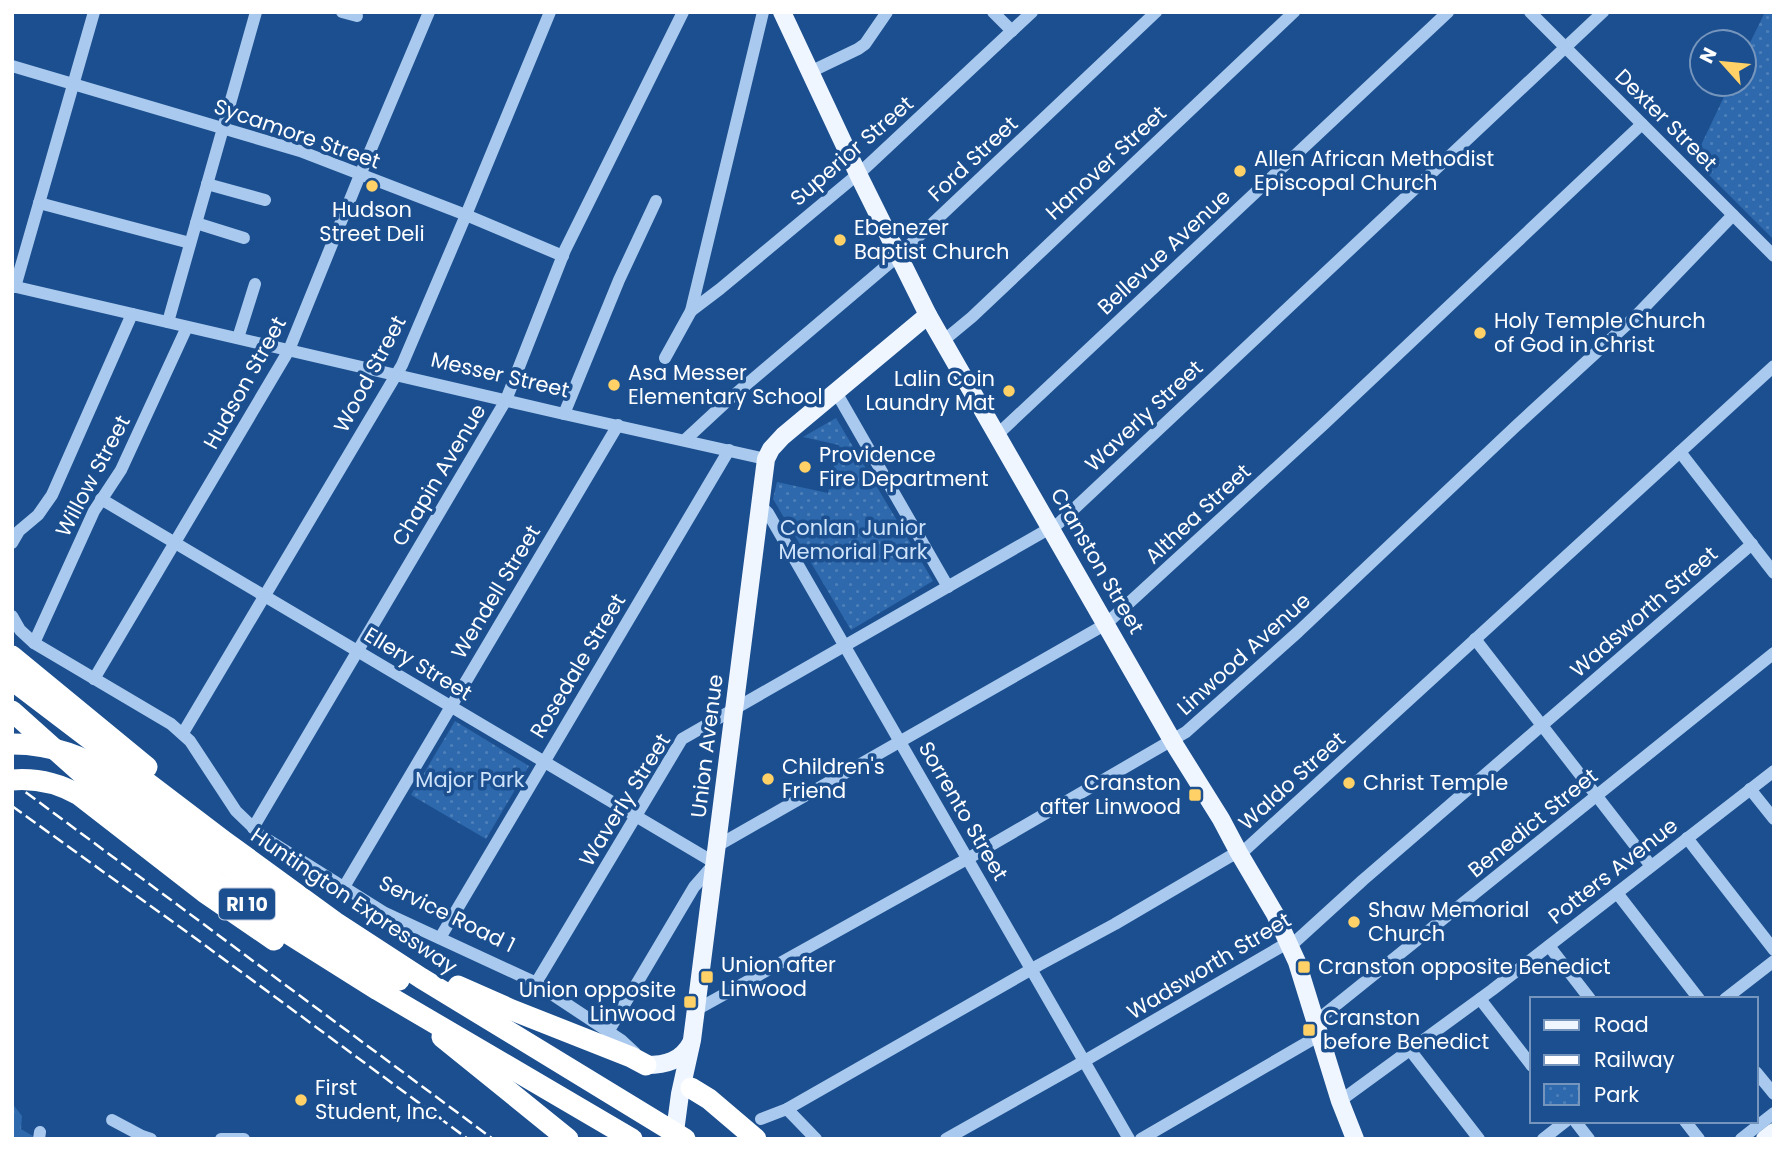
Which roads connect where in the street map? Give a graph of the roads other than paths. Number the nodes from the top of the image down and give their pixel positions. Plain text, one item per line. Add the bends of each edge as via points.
1 (94, 12) edge
2 (256, 12) edge
3 (342, 12) edge
4 (429, 12) edge
5 (550, 12) edge
6 (683, 12) edge
7 (763, 12) edge
8 (782, 12) edge
9 (887, 12) edge
10 (993, 12) edge
11 (1032, 12) edge
12 (1156, 12) edge
13 (1294, 12) edge
14 (1448, 12) edge
15 (1530, 12) edge
16 (1603, 12) edge
17 (357, 16) dead end
18 (1012, 31) junction
19 (1566, 48) junction
20 (12, 65) edge
21 (810, 72) junction
22 (73, 84) junction
23 (1642, 124) junction
24 (223, 129) junction
25 (858, 174) junction
26 (360, 175) junction
27 (207, 184) junction
28 (265, 200) dead end
29 (656, 201) dead end
30 (39, 203) junction
31 (466, 215) junction
32 (1733, 215) junction
33 (196, 223) junction
34 (244, 238) dead end
35 (190, 243) junction
36 (563, 256) junction
37 (1774, 256) edge
38 (898, 257) junction
39 (255, 284) dead end
40 (14, 287) edge
41 (691, 311) junction
42 (132, 314) junction
43 (928, 315) junction
44 (168, 322) junction
45 (187, 327) junction
46 (238, 338) junction
47 (943, 341) junction
48 (289, 350) junction
49 (665, 358) dead end
50 (1774, 366) edge
51 (396, 374) junction
52 (836, 392) junction
53 (506, 400) junction
54 (564, 414) junction
55 (618, 425) junction
56 (998, 434) junction
57 (685, 440) junction
58 (729, 450) junction
59 (1680, 452) junction
60 (766, 458) junction
61 (101, 499) junction
62 (760, 505) junction
63 (1051, 528) junction
64 (12, 543) edge
65 (175, 543) junction
66 (1752, 544) junction
67 (1774, 573) edge
68 (948, 587) junction
69 (265, 596) junction
70 (12, 616) edge
71 (1106, 624) junction
72 (1475, 639) junction
73 (34, 643) junction
74 (845, 646) junction
75 (358, 651) junction
76 (1774, 653) edge
77 (12, 656) edge
78 (94, 679) junction
79 (12, 680) edge
80 (451, 706) junction
81 (734, 709) junction
82 (12, 711) edge
83 (1542, 726) junction
84 (12, 730) edge
85 (183, 733) junction
86 (1172, 739) junction
87 (900, 742) junction
88 (12, 744) edge
89 (544, 762) junction
90 (69, 763) junction
91 (1774, 771) edge
92 (19, 779) edge
93 (1750, 789) junction
94 (1597, 796) junction
95 (636, 816) junction
96 (1774, 819) edge
97 (253, 828) junction
98 (1687, 838) junction
99 (224, 841) junction
100 (1239, 853) junction
101 (716, 855) junction
102 (968, 859) junction
103 (1651, 866) junction
104 (344, 887) junction
105 (1617, 893) junction
106 (349, 931) junction
107 (440, 938) junction
108 (1289, 942) junction
109 (1549, 946) junction
110 (1774, 950) edge
111 (1774, 961) edge
112 (1032, 970) junction
113 (536, 983) junction
114 (1588, 997) edge
115 (1697, 997) edge
116 (1728, 997) edge
117 (1480, 999) junction
118 (401, 1004) junction
119 (696, 1010) junction
120 (1318, 1028) junction
121 (608, 1032) junction
122 (692, 1040) junction
123 (1410, 1050) junction
124 (553, 1058) junction
125 (1084, 1061) junction
126 (1530, 1063) edge
127 (646, 1065) junction
128 (1758, 1074) edge
129 (686, 1094) junction
130 (1774, 1094) edge
131 (1340, 1101) junction
132 (787, 1109) junction
133 (1774, 1113) edge
134 (112, 1120) dead end
135 (1563, 1123) edge
136 (1577, 1123) edge
137 (1687, 1123) edge
138 (759, 1129) edge
139 (1774, 1132) edge
140 (150, 1139) edge
141 (221, 1139) edge
142 (244, 1139) edge
143 (568, 1139) edge
144 (632, 1139) edge
145 (674, 1139) edge
146 (686, 1139) edge
147 (816, 1139) edge
148 (946, 1139) edge
149 (1129, 1139) edge
150 (1141, 1139) edge
151 (1355, 1139) edge
152 (1479, 1139) edge
153 (1543, 1139) edge
154 (1589, 1139) edge
155 (1699, 1139) edge
156 (1741, 1139) edge
157 (1765, 1139) edge

1 - 22 street
2 - 24 street
3 - 17 street
4 - 26 street, Hudson Street
5 - 31 street, Wood Street
6 - 36 street, Chapin Avenue
7 - 41 street
8 - 21 main road, Cranston Street
9 - 21 street via 865,44
10 - 18 street
11 - 18 street, Superior Street
12 - 38 street, Ford Street
13 - 47 street, Hanover Street
14 - 56 street, Bellevue Avenue
15 - 19 street, Dexter Street
16 - 19 street, Waverly Street
18 - 25 street, Superior Street
19 - 23 street, Dexter Street
19 - 63 street, Waverly Street
20 - 22 street, Sycamore Street
21 - 25 main road, Cranston Street
22 - 24 street, Sycamore Street
22 - 30 street
23 - 32 street, Dexter Street
23 - 71 street, Althea Street
24 - 26 street, Sycamore Street via 300,151
24 - 27 street
25 - 38 main road, Cranston Street
25 - 41 street, Superior Street
26 - 31 street, Sycamore Street
26 - 48 street, Hudson Street
27 - 28 street
27 - 33 street
29 - 54 street
30 - 35 street
30 - 40 street
31 - 36 street, Sycamore Street
31 - 51 street, Wood Street
32 - 37 street, Dexter Street
32 - 86 street, Linwood Avenue via 1634,317 1298,632 1193,726
33 - 34 street
33 - 35 street
35 - 44 street
36 - 53 street, Chapin Avenue
38 - 43 main road, Cranston Street
38 - 57 street, Ford Street
39 - 46 street
40 - 42 street, Messer Street
41 - 49 street
42 - 44 street, Messer Street
42 - 64 street via 52,495
43 - 47 main road, Cranston Street
43 - 52 main road
44 - 45 street, Messer Street
45 - 46 street, Messer Street
45 - 61 street, Willow Street via 121,470
46 - 48 street, Messer Street
47 - 56 main road, Cranston Street
48 - 51 street, Messer Street
48 - 65 street, Hudson Street
50 - 59 street, Waldo Street
51 - 53 street, Messer Street
51 - 69 street, Wood Street
52 - 60 main road via 776,442
52 - 68 street
53 - 54 street, Messer Street
53 - 75 street, Chapin Avenue
54 - 55 street, Messer Street
55 - 57 street, Messer Street
55 - 80 street, Wendell Street
56 - 63 main road, Cranston Street
57 - 58 street, Messer Street
58 - 60 street, Messer Street
58 - 89 street, Rosedale Street
59 - 66 street
59 - 72 street, Waldo Street
60 - 62 main road, Union Avenue
61 - 65 street, Ellery Street
61 - 73 street, Willow Street
62 - 74 street, Sorrento Street
62 - 81 main road, Union Avenue
63 - 68 street, Waverly Street
63 - 71 main road, Cranston Street
65 - 69 street, Ellery Street
65 - 78 street, Hudson Street
66 - 67 street
66 - 83 street, Wadsworth Street
68 - 74 street, Waverly Street
69 - 75 street, Ellery Street
69 - 85 street, Wood Street
70 - 73 street, Service Road 1
71 - 86 main road, Cranston Street
71 - 87 street, Althea Street
72 - 83 street
72 - 100 street, Waldo Street
73 - 78 street, Service Road 1
74 - 81 street, Waverly Street
74 - 87 street, Sorrento Street
75 - 80 street, Ellery Street
75 - 97 street, Chapin Avenue
76 - 94 street, Benedict Street
77 - 99 highway via 166,783
78 - 85 street, Service Road 1
79 - 99 highway, Huntington Expressway / RI 10
80 - 89 street, Ellery Street
80 - 104 street, Wendell Street
81 - 95 street, Waverly Street via 680,741
81 - 101 main road, Union Avenue
82 - 90 highway, RI 10
83 - 94 street
83 - 108 street, Wadsworth Street via 1296,941
84 - 90 highway
85 - 97 street, Service Road 1 via 232,806
86 - 100 main road, Cranston Street
86 - 102 street, Linwood Avenue
87 - 101 street, Althea Street
87 - 102 street, Sorrento Street
88 - 124 highway via 46,747 97,766 261,891 365,960 510,1041
89 - 95 street, Ellery Street
89 - 107 street, Rosedale Street
90 - 118 highway, RI 10 via 239,899
91 - 93 street, Potters Avenue
92 - 118 highway via 51,783 79,795 249,924 344,982
93 - 96 street
93 - 98 street, Potters Avenue
94 - 103 street
94 - 120 street, Benedict Street
95 - 101 street, Ellery Street
95 - 113 street, Waverly Street
97 - 104 street, Service Road 1
98 - 103 street, Potters Avenue
98 - 110 street
99 - 106 highway, Huntington Expressway / RI 10
100 - 108 main road, Cranston Street
100 - 112 street, Waldo Street
101 - 119 main road, Union Avenue
101 - 121 street, Althea Street
102 - 112 street, Sorrento Street
102 - 119 street, Linwood Avenue
103 - 105 street, Potters Avenue
104 - 107 street, Service Road 1 via 385,913
105 - 109 street, Potters Avenue
105 - 115 street
106 - 124 highway, Huntington Expressway / RI 10
106 - 127 highway via 476,995
107 - 113 street, Service Road 1
108 - 120 main road, Cranston Street
108 - 125 street, Wadsworth Street
109 - 114 street
109 - 117 street, Potters Avenue
111 - 116 street
112 - 125 street, Sorrento Street
112 - 132 street, Waldo Street
113 - 121 street, Service Road 1
117 - 123 street, Potters Avenue
117 - 126 street
118 - 143 highway
118 - 144 highway, RI 10
119 - 122 main road, Union Avenue
120 - 131 main road, Cranston Street
120 - 150 street, Benedict Street
121 - 127 street, Service Road 1
122 - 127 main road via 676,1060
122 - 129 main road, Union Avenue
123 - 131 street, Potters Avenue
123 - 152 street
124 - 146 highway, Huntington Expressway / RI 10
125 - 148 street, Wadsworth Street
125 - 149 street, Sorrento Street
127 - 129 main road, Service Road 1
128 - 130 street
129 - 138 highway via 709,1099
129 - 145 main road, Union Avenue
129 - 146 main road, Union Avenue
131 - 151 main road, Cranston Street
132 - 138 street, Waldo Street
132 - 147 street
133 - 156 street
134 - 140 street
135 - 153 street
136 - 154 street
137 - 155 street
139 - 157 main road
141 - 142 street

